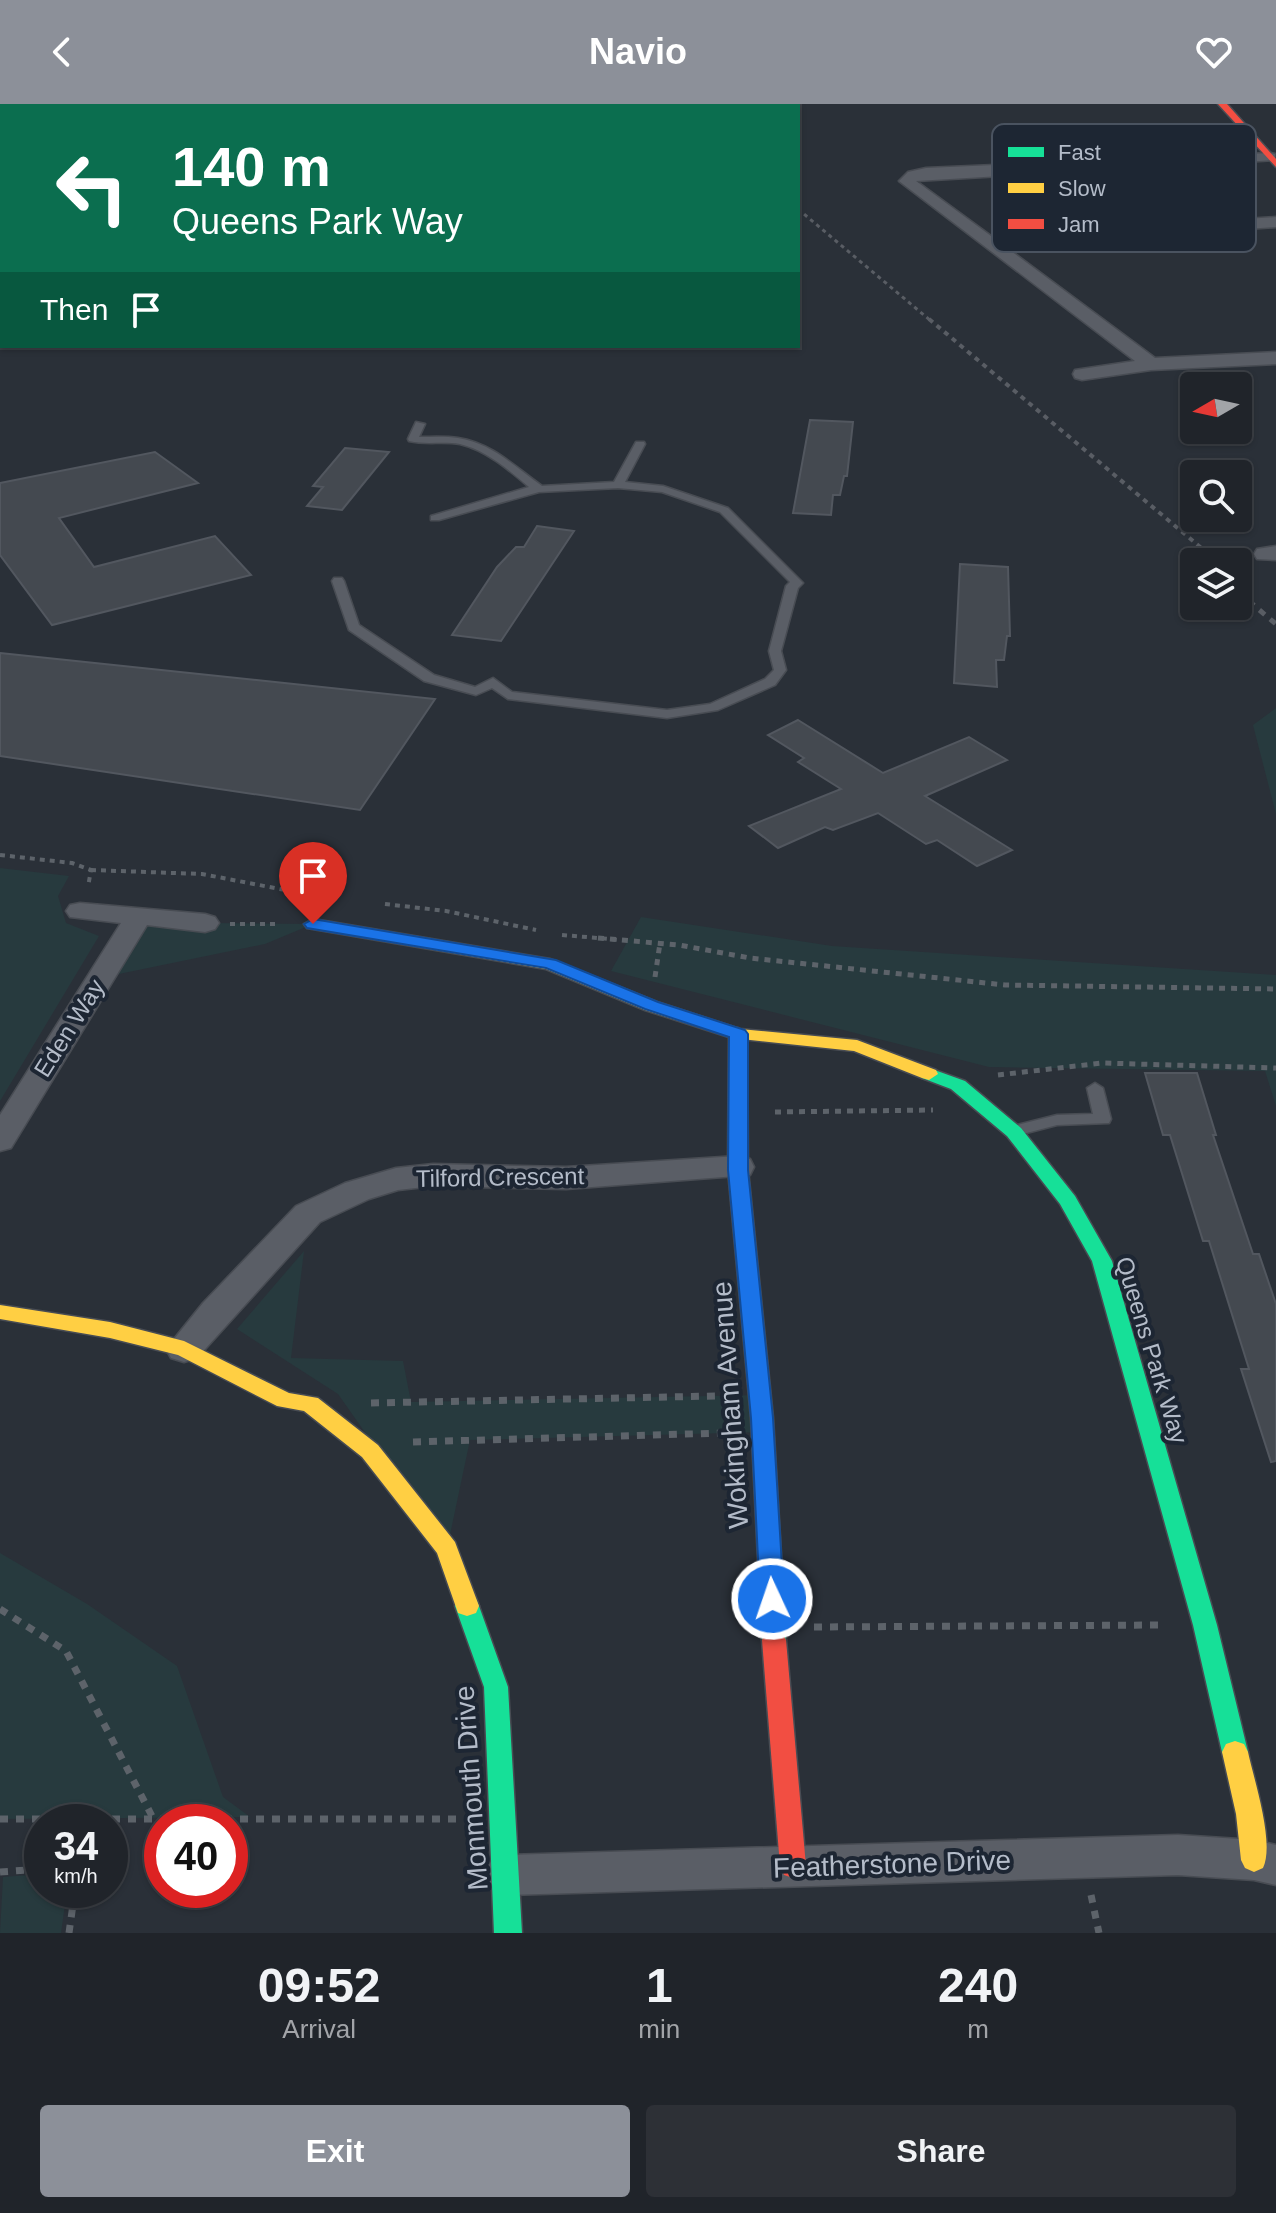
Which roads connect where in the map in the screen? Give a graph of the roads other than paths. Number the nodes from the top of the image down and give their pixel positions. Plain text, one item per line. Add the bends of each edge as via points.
1 (1222, 104) edge
2 (1240, 124) edge
3 (1276, 136) edge
4 (1256, 138) edge
5 (1256, 142) edge
6 (1273, 160) edge
7 (992, 171) edge
8 (1276, 222) edge
9 (1256, 223) edge
10 (990, 241) edge
11 (1004, 252) edge
12 (1276, 358) edge
13 (1151, 364) junction
14 (1082, 374) dead end
15 (420, 424) dead end
16 (640, 444) dead end
17 (618, 485) junction
18 (535, 486) junction
19 (435, 518) dead end
20 (338, 581) dead end
21 (80, 911) road end
22 (139, 916) junction
23 (205, 923) road end
24 (313, 924) road end
25 (738, 1034) junction
26 (1095, 1088) dead end
27 (1014, 1132) junction
28 (0, 1141) edge
29 (738, 1167) junction
30 (0, 1312) edge
31 (184, 1349) junction
32 (1265, 1862) edge
33 (793, 1866) junction
34 (507, 1875) junction
35 (508, 1933) edge

1 - 2 street
3 - 4 street
5 - 6 street
7 - 10 street via 926,173 907,181
8 - 9 street
11 - 13 street
12 - 13 street
13 - 14 street
15 - 18 lane via 413,439 462,441 501,457
16 - 17 lane
17 - 18 lane
17 - 20 lane via 663,489 724,510 797,583 775,651 780,670 770,682 713,707 667,714 508,695 493,682 476,691 429,678 353,627
18 - 19 lane
21 - 22 street
22 - 23 street
22 - 28 street, Eden Way
24 - 25 street, Queens Park Way via 550,964 651,1006
25 - 27 street, Queens Park Way via 857,1046 958,1085
25 - 29 street, Wokingham Avenue
26 - 27 lane via 1103,1119 1057,1120
27 - 32 street, Queens Park Way via 1068,1201 1102,1261 1205,1625
29 - 31 street, Tilford Crescent via 566,1178 433,1175 357,1191 308,1214
29 - 33 street, Wokingham Avenue via 763,1432
30 - 31 street, Monmouth Drive via 110,1330
31 - 34 street, Monmouth Drive via 285,1400 310,1404 370,1451 447,1549 496,1687
32 - 33 street, Featherstone Drive via 1178,1855
33 - 34 street, Featherstone Drive
34 - 35 street, Monmouth Drive

